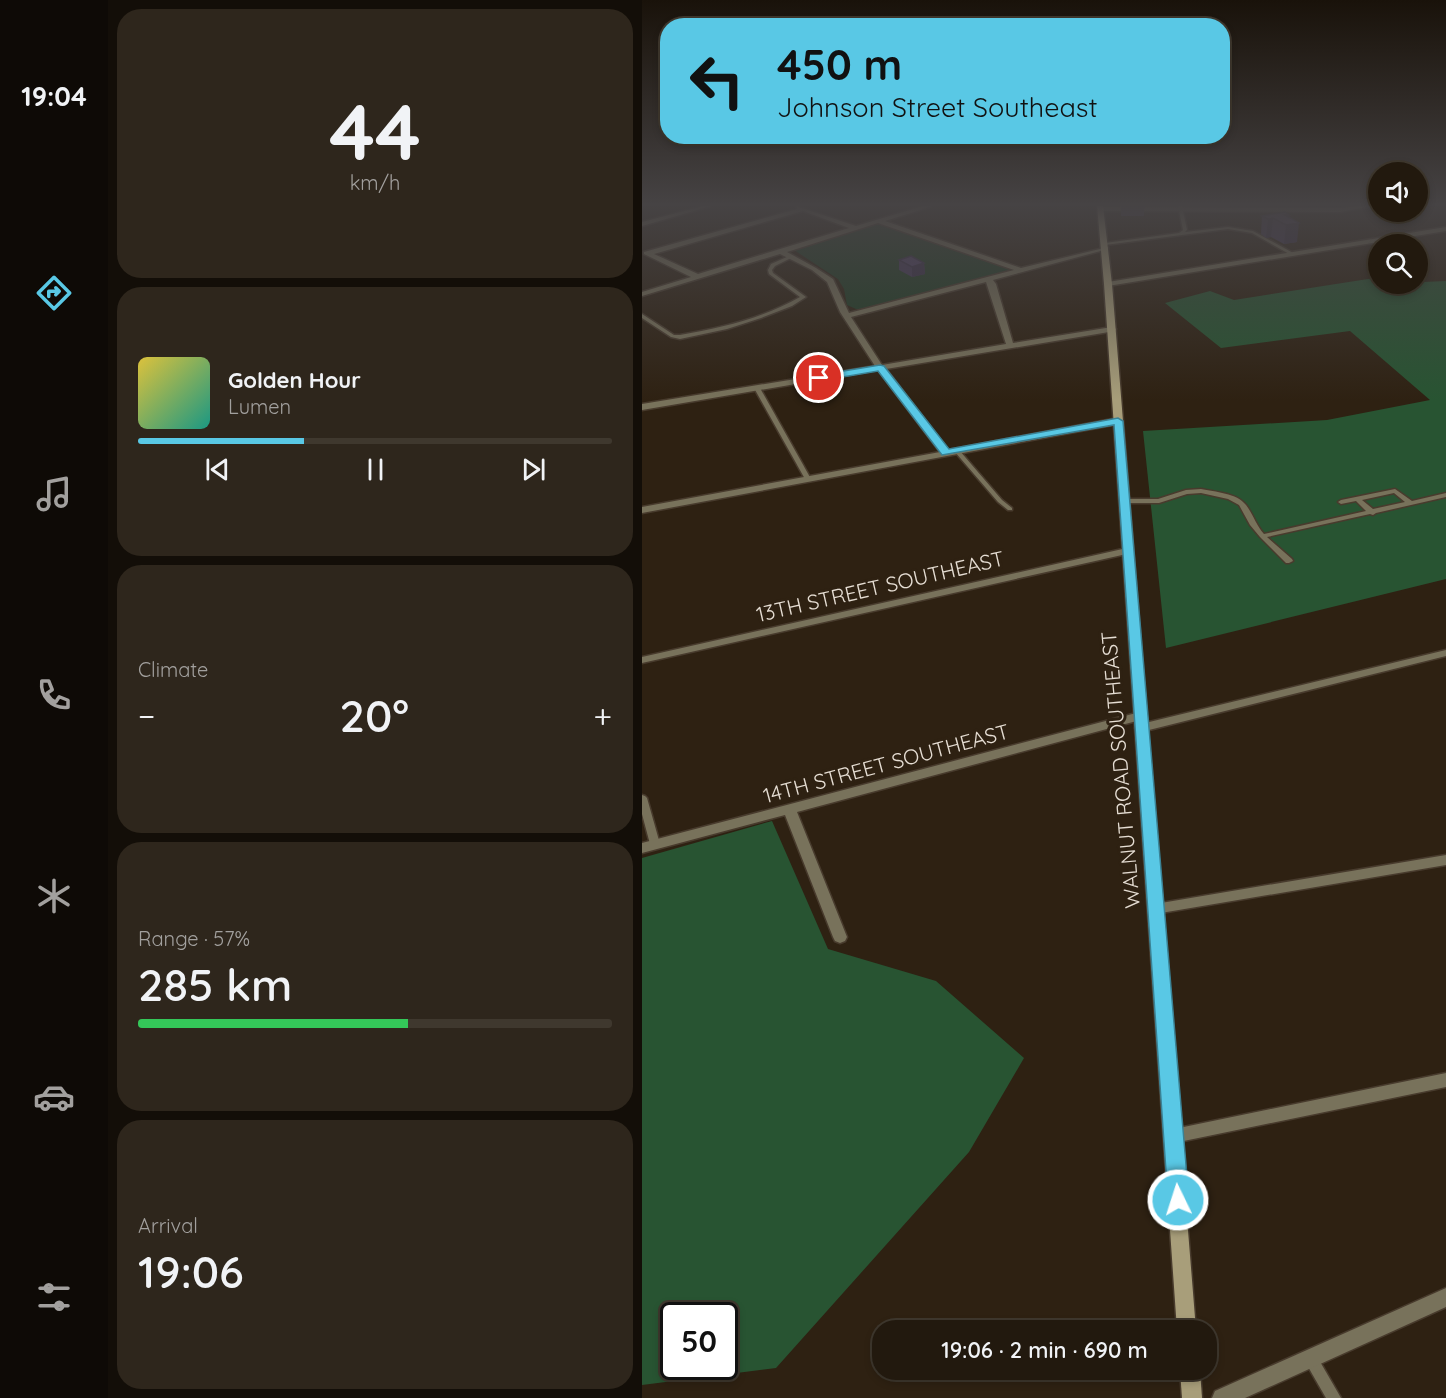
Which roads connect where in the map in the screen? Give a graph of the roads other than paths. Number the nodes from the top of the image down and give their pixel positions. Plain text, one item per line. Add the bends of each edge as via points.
1 (685, 271) edge
2 (716, 271) edge
3 (770, 271) edge
4 (815, 271) edge
5 (1016, 271) edge
6 (1107, 271) edge
7 (1187, 271) edge
8 (698, 277) junction
9 (988, 279) junction
10 (1108, 284) junction
11 (642, 294) edge
12 (642, 316) edge
13 (847, 316) junction
14 (1112, 329) junction
15 (1010, 346) junction
16 (880, 368) junction
17 (757, 388) junction
18 (642, 407) edge
19 (1118, 421) junction
20 (957, 451) junction
21 (946, 453) junction
22 (808, 479) junction
23 (1446, 495) edge
24 (1357, 499) junction
25 (1124, 501) junction
26 (1341, 502) dead end
27 (1412, 503) junction
28 (1010, 509) dead end
29 (642, 510) edge
30 (1373, 513) junction
31 (1262, 536) junction
32 (1127, 550) junction
33 (1289, 561) dead end
34 (1446, 653) edge
35 (642, 660) edge
36 (1140, 722) junction
37 (642, 798) edge
38 (789, 809) junction
39 (648, 846) edge
40 (1446, 860) edge
41 (1155, 909) junction
42 (840, 937) dead end
43 (1446, 1080) edge
44 (1174, 1136) junction
45 (1446, 1298) edge
46 (1187, 1320) edge
47 (1310, 1358) junction
48 (1191, 1380) edge
49 (1192, 1398) edge
50 (1222, 1398) edge
51 (1334, 1398) edge

1 - 8 street
2 - 8 street
3 - 12 lane via 803,297 730,326 680,337
4 - 13 street via 830,281
5 - 9 street
6 - 10 main road, WALNUT ROAD SOUTHEAST
7 - 10 street
8 - 11 street
9 - 13 street
9 - 15 street
10 - 14 main road, WALNUT ROAD SOUTHEAST
13 - 16 street
14 - 15 street
14 - 19 main road, WALNUT ROAD SOUTHEAST
15 - 16 street
16 - 17 street
16 - 21 street
17 - 18 street
17 - 22 lane
19 - 20 street
19 - 25 main road, WALNUT ROAD SOUTHEAST
20 - 21 street
20 - 28 lane
21 - 22 street
22 - 29 street
23 - 27 lane
24 - 26 lane
24 - 27 lane via 1395,490
24 - 30 lane
25 - 31 lane via 1159,501 1186,492 1218,493 1242,504
25 - 32 main road, WALNUT ROAD SOUTHEAST
27 - 30 lane
30 - 31 lane
31 - 33 lane
32 - 35 street, 13TH STREET SOUTHEAST
32 - 36 main road, WALNUT ROAD SOUTHEAST
34 - 36 street, 14TH STREET SOUTHEAST
36 - 38 street, 14TH STREET SOUTHEAST
36 - 41 main road, WALNUT ROAD SOUTHEAST
37 - 39 lane
38 - 39 street, 14TH STREET SOUTHEAST
38 - 42 street
40 - 41 street
41 - 44 main road, WALNUT ROAD SOUTHEAST
43 - 44 street
44 - 46 main road, WALNUT ROAD SOUTHEAST
45 - 47 street
47 - 50 street
47 - 51 lane
48 - 49 main road

